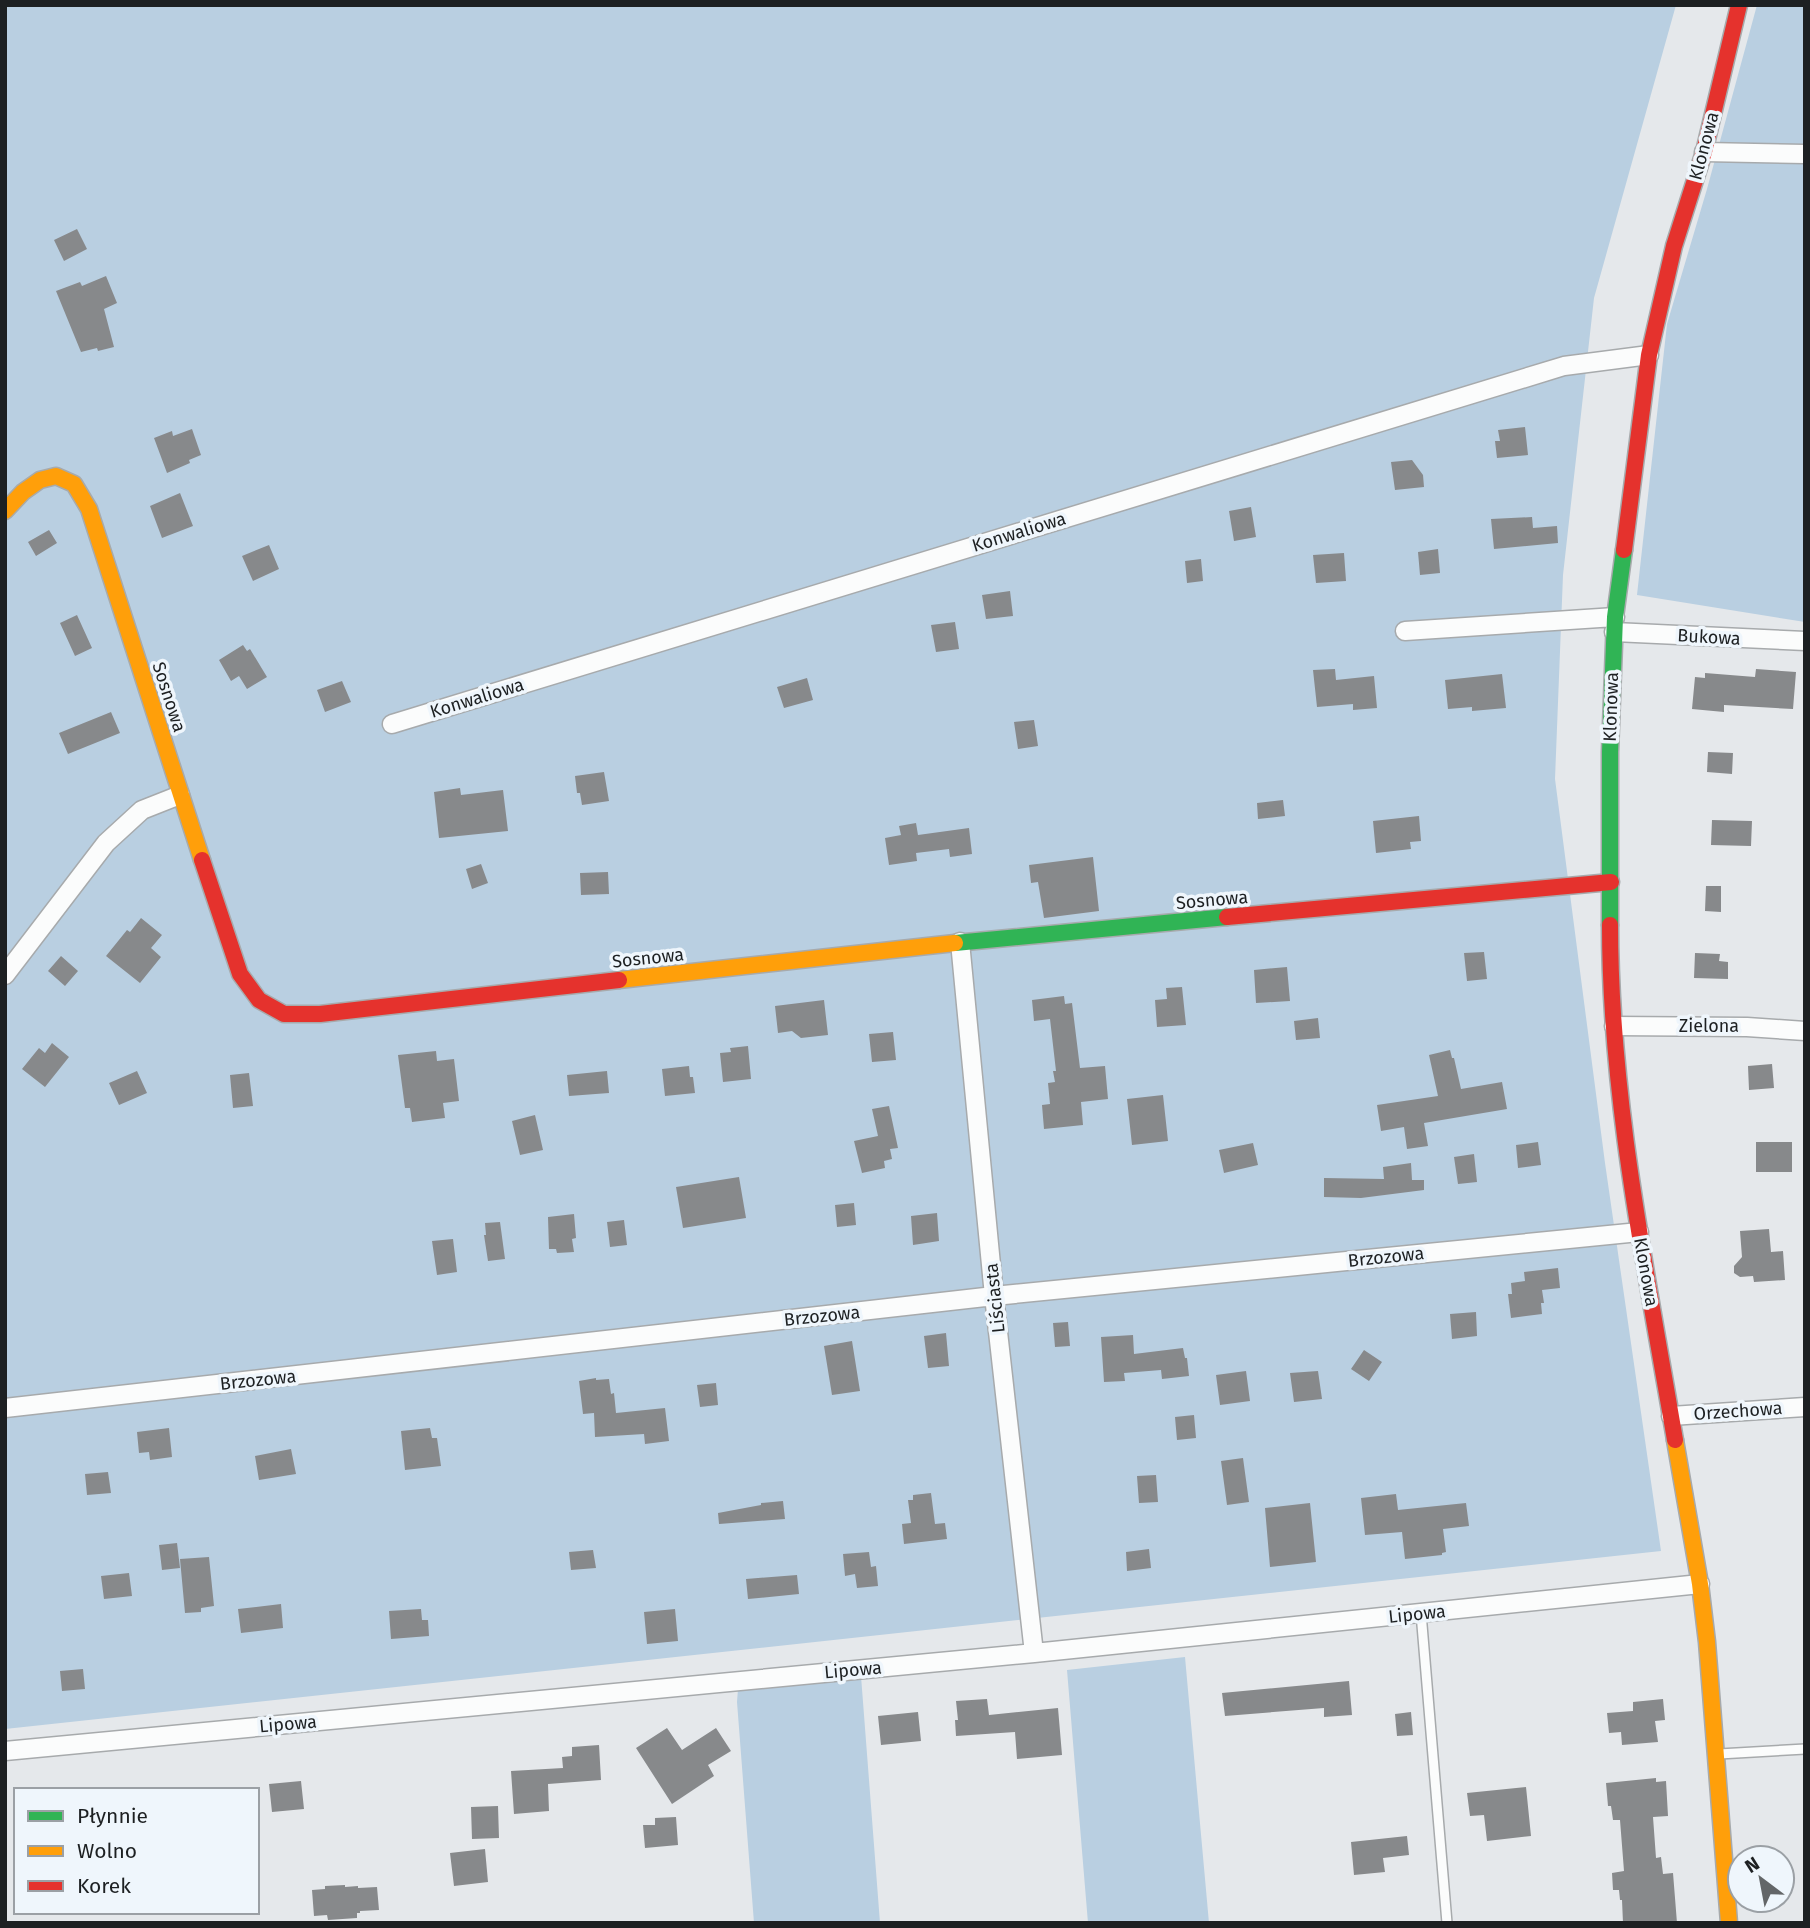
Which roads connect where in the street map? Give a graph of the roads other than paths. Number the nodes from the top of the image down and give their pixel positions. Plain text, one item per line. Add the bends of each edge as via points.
1 (1739, 5) edge
2 (1704, 152) junction
3 (1805, 154) edge
4 (1649, 355) junction
5 (5, 511) edge
6 (1614, 624) junction
7 (1405, 631) dead end
8 (1805, 641) edge
9 (392, 724) dead end
10 (180, 795) junction
11 (1611, 882) junction
12 (960, 942) junction
13 (5, 975) edge
14 (1614, 1026) junction
15 (1805, 1031) edge
16 (1639, 1232) junction
17 (994, 1296) junction
18 (1805, 1407) edge
19 (5, 1408) edge
20 (1671, 1416) junction
21 (1700, 1584) junction
22 (1421, 1613) junction
23 (1034, 1653) junction
24 (1805, 1749) edge
25 (5, 1751) edge
26 (1717, 1755) junction
27 (1447, 1923) edge
28 (1729, 1923) edge

1 - 2 street, Klonowa
2 - 3 street
2 - 4 street, Klonowa via 1674,246
4 - 6 street, Klonowa
4 - 9 street, Konwaliowa via 1564,366
5 - 10 street, Sosnowa via 40,480 56,476 74,484 89,509
6 - 7 street
6 - 8 street, Bukowa
6 - 11 street, Klonowa
10 - 12 street, Sosnowa via 240,974 259,1000 284,1014 320,1014
10 - 13 street via 142,810 106,843
11 - 12 street, Sosnowa
11 - 14 street, Klonowa
12 - 17 street, Liściasta
14 - 15 street, Zielona
14 - 16 street, Klonowa
16 - 17 street, Brzozowa
16 - 20 street, Klonowa
17 - 19 street, Brzozowa
17 - 23 street, Liściasta
18 - 20 street, Orzechowa
20 - 21 street, Klonowa
21 - 22 street, Lipowa
21 - 26 street, Klonowa
22 - 23 street, Lipowa
22 - 27 lane
23 - 25 street, Lipowa
24 - 26 lane
26 - 28 street, Klonowa

